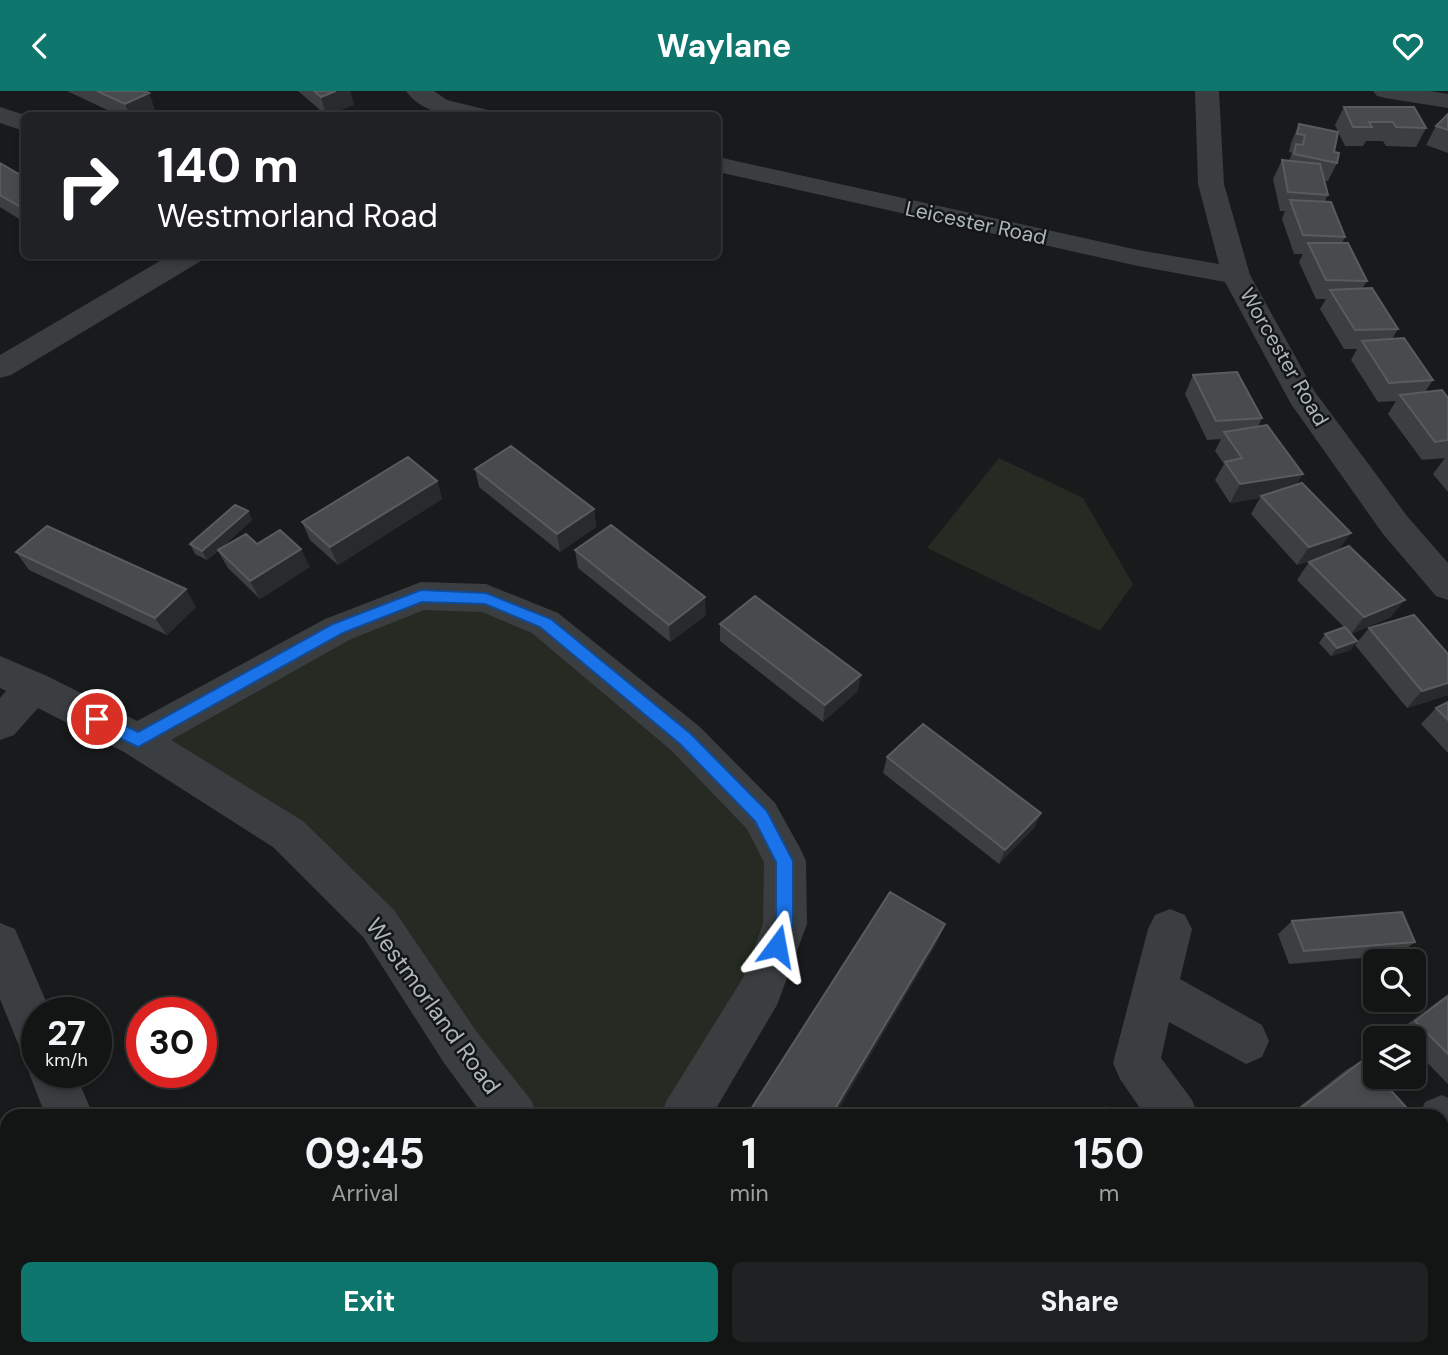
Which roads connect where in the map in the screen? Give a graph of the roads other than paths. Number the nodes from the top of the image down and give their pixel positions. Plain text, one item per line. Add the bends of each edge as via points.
1 (418, 91) edge
2 (1208, 91) edge
3 (1385, 91) edge
4 (1448, 101) edge
5 (432, 111) edge
6 (0, 114) edge
7 (21, 123) edge
8 (721, 166) edge
9 (184, 259) edge
10 (1236, 275) junction
11 (0, 368) edge
12 (1448, 587) edge
13 (17, 679) edge
14 (0, 724) edge
15 (138, 740) junction
16 (1170, 929) dead end
17 (0, 944) edge
18 (1154, 989) junction
19 (22, 997) edge
20 (1246, 1041) dead end
21 (58, 1088) edge
22 (67, 1109) edge
23 (508, 1109) edge
24 (689, 1109) edge
25 (1169, 1109) edge

1 - 5 street
2 - 10 street, Worcester Road via 1211,184
3 - 4 street
6 - 7 street
8 - 10 street, Leicester Road via 1138,258
9 - 11 street
10 - 12 street, Worcester Road via 1302,397 1395,525
13 - 14 street
13 - 15 street, Westmorland Road
15 - 23 street, Westmorland Road via 288,834 379,924 460,1047
15 - 24 street via 338,629 421,596 486,599 545,623 685,739 761,816 785,861 785,924 761,990
16 - 18 street
17 - 19 street
18 - 20 street
18 - 25 street via 1136,1063
21 - 22 street

